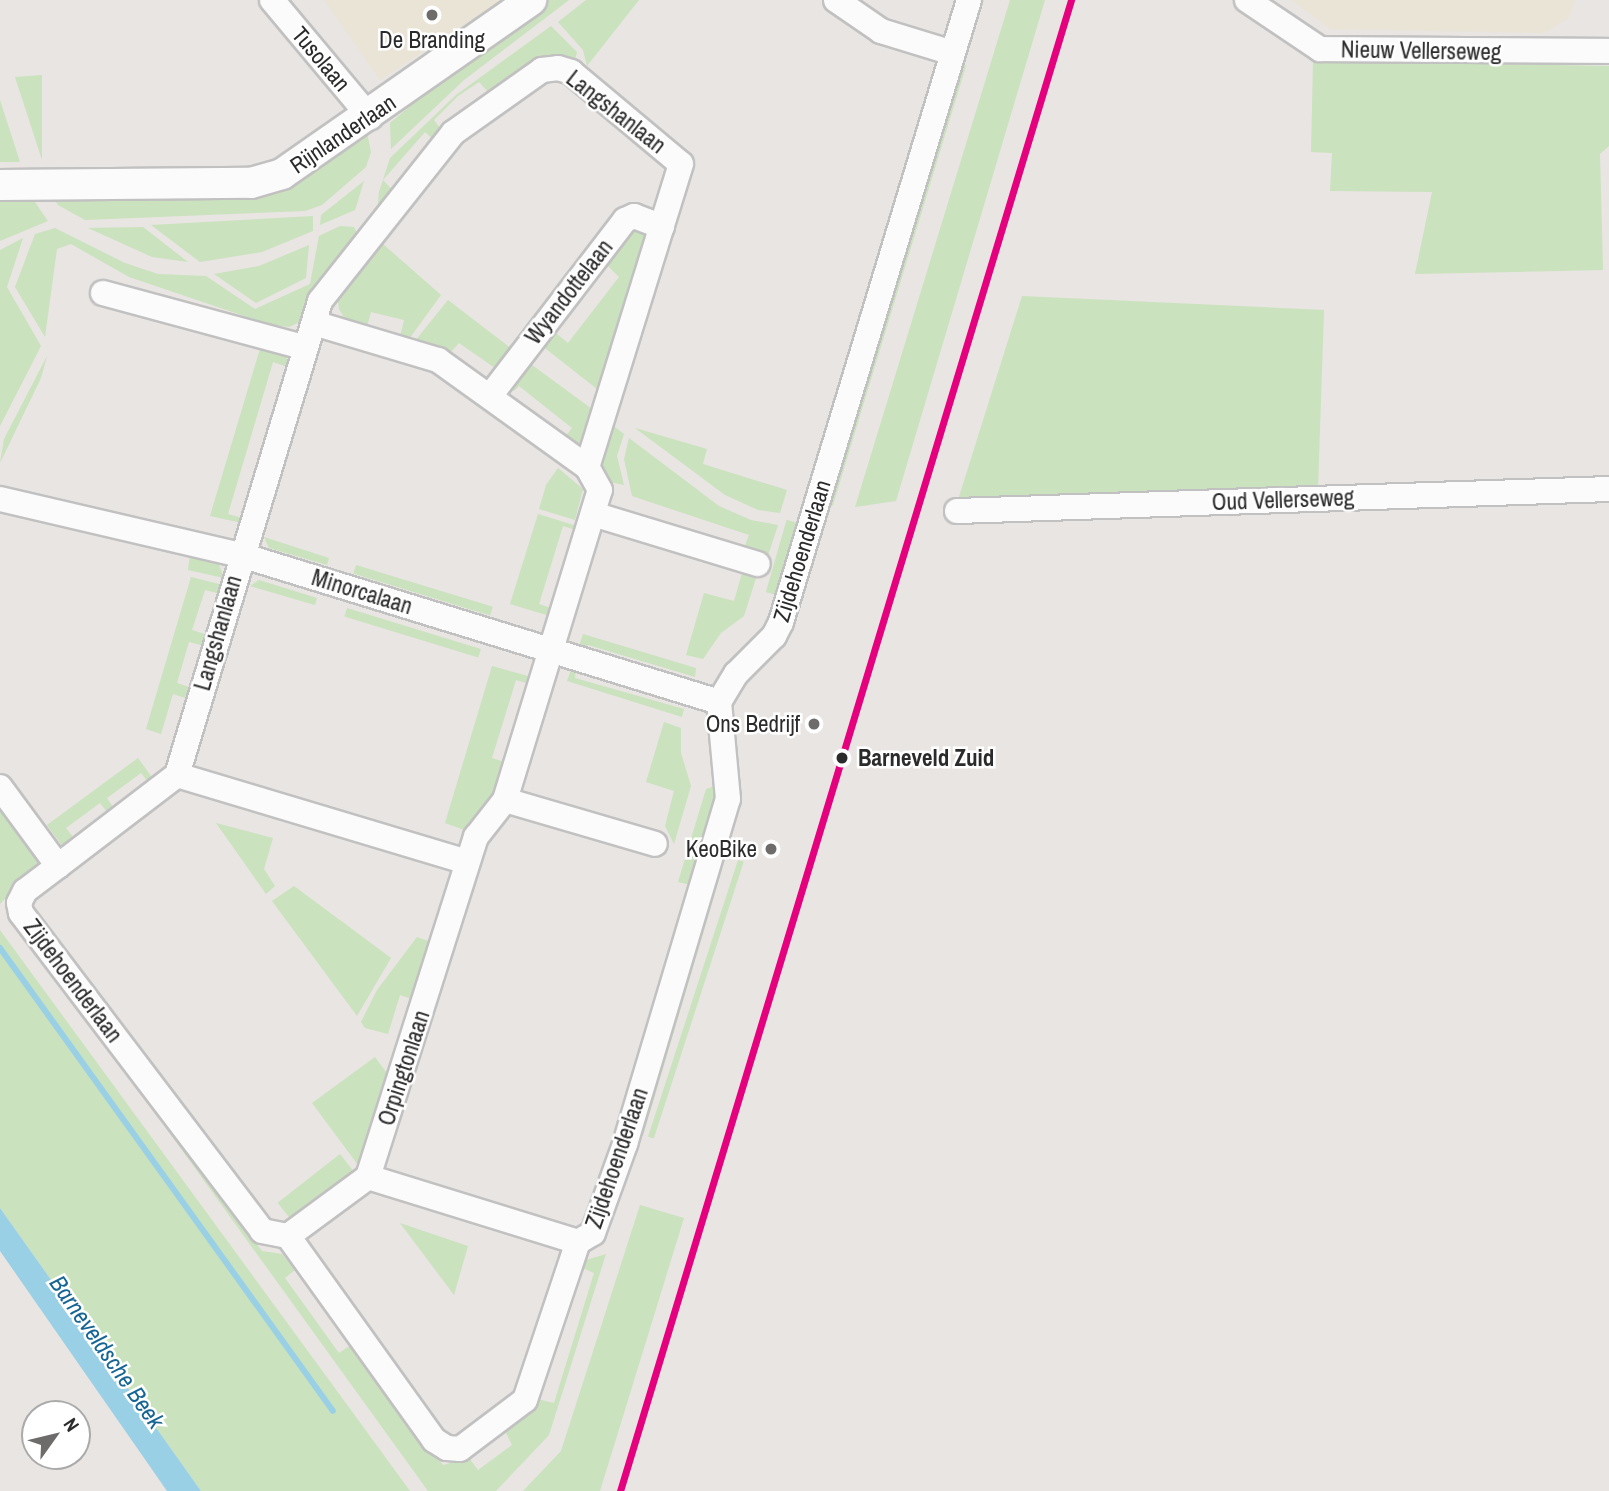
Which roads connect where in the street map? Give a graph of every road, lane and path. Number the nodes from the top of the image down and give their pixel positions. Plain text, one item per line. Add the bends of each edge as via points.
1 (272, 0) edge
2 (531, 0) edge
3 (836, 0) edge
4 (968, 0) edge
5 (1247, 0) edge
6 (1609, 51) edge
7 (953, 53) junction
8 (370, 117) junction
9 (0, 185) edge
10 (663, 227) junction
11 (103, 293) dead end
12 (314, 323) junction
13 (303, 347) junction
14 (490, 396) junction
15 (587, 467) junction
16 (1609, 489) edge
17 (0, 499) edge
18 (957, 511) dead end
19 (593, 514) junction
20 (241, 555) junction
21 (758, 564) dead end
22 (550, 651) junction
23 (719, 702) junction
24 (177, 775) junction
25 (0, 787) edge
26 (505, 800) junction
27 (655, 844) dead end
28 (467, 862) junction
29 (58, 866) junction
30 (368, 1177) junction
31 (288, 1236) junction
32 (578, 1242) junction

1 - 8 street, Tusolaan
2 - 8 street, Rijnlanderlaan
3 - 7 street via 881,31
4 - 7 street, Zijdehoenderlaan
5 - 6 street, Nieuw Vellerseweg via 1320,49
7 - 23 street, Zijdehoenderlaan via 781,622
8 - 9 street, Rijnlanderlaan via 282,174 251,183
10 - 12 street, Langshanlaan via 681,164 571,72 542,70 453,133 320,300
10 - 14 street, Wyandottelaan via 634,216 625,220
10 - 15 street
11 - 13 street
12 - 13 street, Langshanlaan
12 - 14 street via 438,360
13 - 20 street, Langshanlaan
14 - 15 street
15 - 19 street via 600,490
16 - 18 street, Oud Vellerseweg
17 - 20 street, Minorcalaan
19 - 21 street
19 - 22 street
20 - 22 street, Minorcalaan
20 - 24 street, Langshanlaan
22 - 23 street, Minorcalaan
22 - 26 street, Orpingtonlaan
23 - 32 street, Zijdehoenderlaan via 728,799 625,1144 593,1233
24 - 28 street
24 - 29 street
25 - 29 street
26 - 27 street
26 - 28 street, Orpingtonlaan via 496,817 480,827
28 - 30 street, Orpingtonlaan
29 - 31 street, Zijdehoenderlaan via 25,891 19,903 21,913 262,1231
30 - 31 street
30 - 32 street
31 - 32 street, Zijdehoenderlaan via 434,1440 460,1449 518,1407 531,1390

